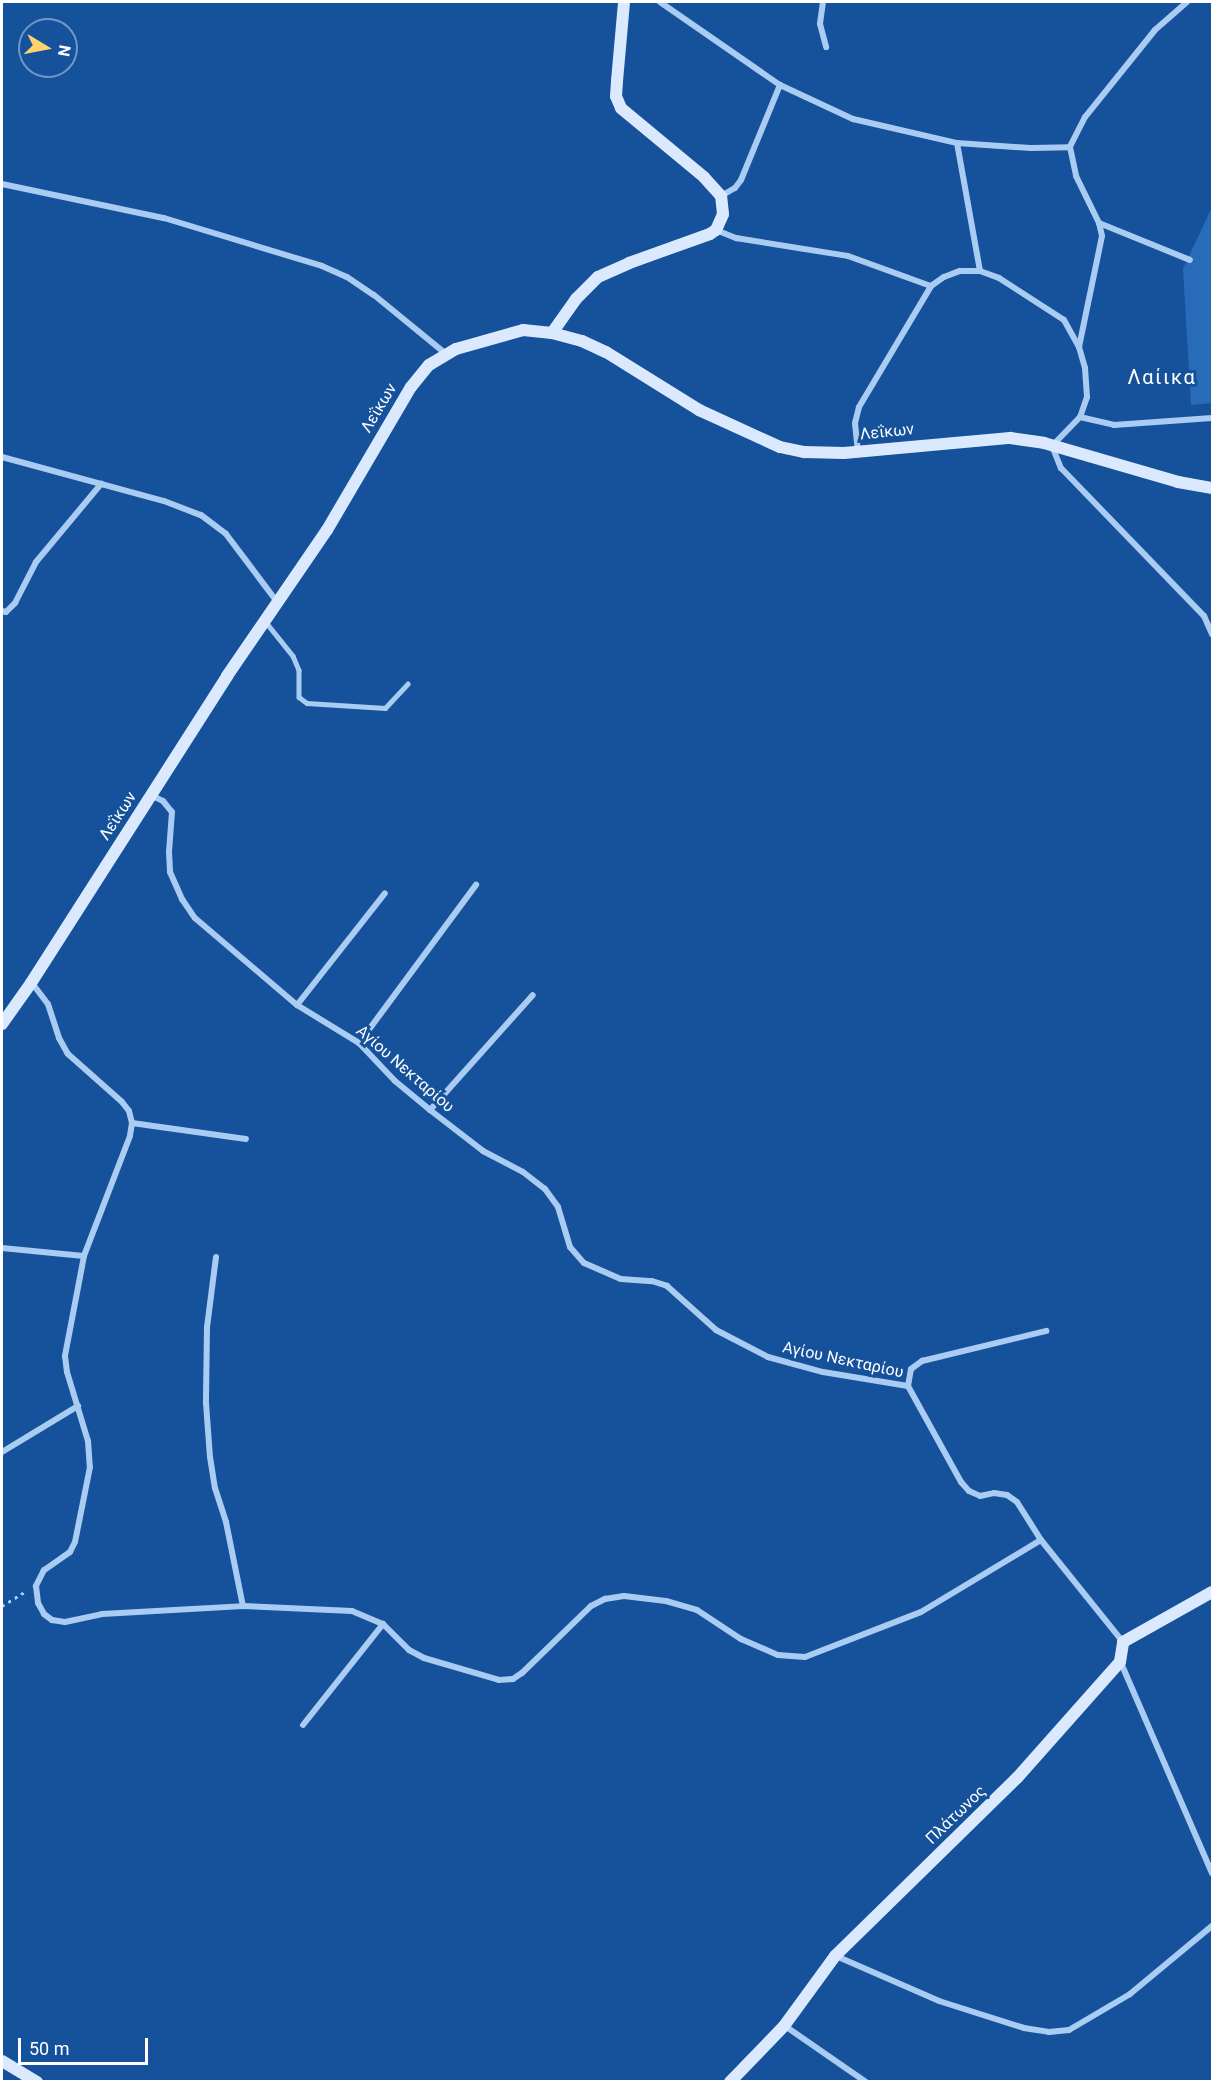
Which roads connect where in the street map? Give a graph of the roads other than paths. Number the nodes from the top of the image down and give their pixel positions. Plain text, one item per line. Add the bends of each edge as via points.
1 (624, 2) edge
2 (660, 2) edge
3 (823, 2) edge
4 (1187, 2) edge
5 (825, 47) dead end
6 (780, 85) junction
7 (957, 143) junction
8 (1070, 147) junction
9 (2, 184) edge
10 (721, 196) junction
11 (1099, 223) junction
12 (716, 230) junction
13 (1190, 260) dead end
14 (980, 271) junction
15 (931, 286) junction
16 (552, 333) junction
17 (1079, 347) junction
18 (446, 354) junction
19 (1080, 417) junction
20 (1212, 418) edge
21 (1052, 446) junction
22 (858, 452) junction
23 (2, 457) edge
24 (101, 484) junction
25 (1212, 488) edge
26 (278, 603) junction
27 (2, 611) edge
28 (265, 621) junction
29 (1212, 634) edge
30 (407, 684) dead end
31 (151, 795) junction
32 (476, 885) dead end
33 (385, 893) dead end
34 (31, 982) junction
35 (533, 995) dead end
36 (297, 1005) junction
37 (2, 1024) edge
38 (359, 1043) junction
39 (430, 1110) junction
40 (132, 1123) junction
41 (246, 1140) dead end
42 (2, 1248) edge
43 (84, 1256) junction
44 (216, 1257) dead end
45 (1046, 1331) dead end
46 (908, 1386) junction
47 (78, 1406) junction
48 (2, 1452) edge
49 (1041, 1540) junction
50 (1212, 1592) edge
51 (243, 1606) junction
52 (383, 1624) junction
53 (1123, 1642) junction
54 (1120, 1662) junction
55 (303, 1725) dead end
56 (1212, 1873) edge
57 (1212, 1926) edge
58 (835, 1956) junction
59 (784, 2026) junction
60 (2, 2061) edge
61 (37, 2082) edge
62 (730, 2082) edge
63 (866, 2082) edge

1 - 10 street via 616,96 621,108 704,177
2 - 6 street
3 - 5 street via 820,24
4 - 8 street via 1155,30 1092,108
6 - 7 street via 853,119
6 - 10 street via 741,180
7 - 8 street
7 - 14 street
8 - 11 street via 1076,176
9 - 18 street via 164,218 322,266 374,295
10 - 12 street via 723,214
11 - 13 street
11 - 17 street via 1102,236
12 - 15 street via 736,238 848,256
12 - 16 street via 605,273 576,299
14 - 15 street via 960,271
14 - 17 street via 999,278 1064,320
15 - 22 street via 862,400 855,423
16 - 18 street, Λεΐκων via 523,330 471,343
16 - 22 street, Λεΐκων via 596,347 699,410 780,447 817,453
17 - 19 street via 1087,397
18 - 26 street, Λεΐκων via 422,372 411,387 327,530
19 - 20 street via 1114,425
19 - 21 street
21 - 22 street, Λεΐκων via 994,438
21 - 25 street, Λεΐκων
21 - 29 street via 1061,468 1204,616
23 - 24 street
24 - 26 street via 186,508 208,519 238,548
24 - 27 street via 36,562 15,603
26 - 28 street, Λεΐκων
28 - 30 lane via 293,656 299,670 299,698 307,703 385,708
28 - 31 street, Λεΐκων
31 - 34 street, Λεΐκων
31 - 36 street, Αγίου Νεκταρίου via 172,812 170,872 188,909
32 - 38 street
33 - 36 street
34 - 37 street, Λεΐκων
34 - 40 street via 48,1004 68,1054 122,1102
35 - 39 street
36 - 38 street, Αγίου Νεκταρίου
38 - 39 street, Αγίου Νεκταρίου
39 - 46 street, Αγίου Νεκταρίου via 545,1189 558,1207 570,1247 584,1263 621,1279 667,1286 717,1330 768,1357 823,1372
40 - 41 street
40 - 43 street
42 - 43 street
43 - 47 street via 65,1356
44 - 51 street via 207,1327 210,1457
45 - 46 street via 922,1361 911,1369
46 - 49 street, Αγίου Νεκταρίου via 961,1482 980,1496 1007,1495 1017,1502
47 - 48 street
47 - 51 street via 88,1441 90,1467 75,1542 70,1552 44,1570 36,1586 44,1614 65,1622 102,1614
49 - 52 street via 921,1612 805,1657 778,1655 741,1639 697,1610 666,1600 624,1596 591,1606 522,1673 513,1679 499,1680 424,1658 409,1650
49 - 53 street, Αγίου Νεκταρίου
50 - 53 street
51 - 52 street via 352,1611
52 - 55 street
53 - 54 street
54 - 56 street
54 - 58 street, Πλάτωνος via 1017,1779
57 - 58 street via 1130,1994 1069,2030 1048,2032 939,2001
58 - 59 street, Πλάτωνος
59 - 62 street, Πλάτωνος
59 - 63 street
60 - 61 street

